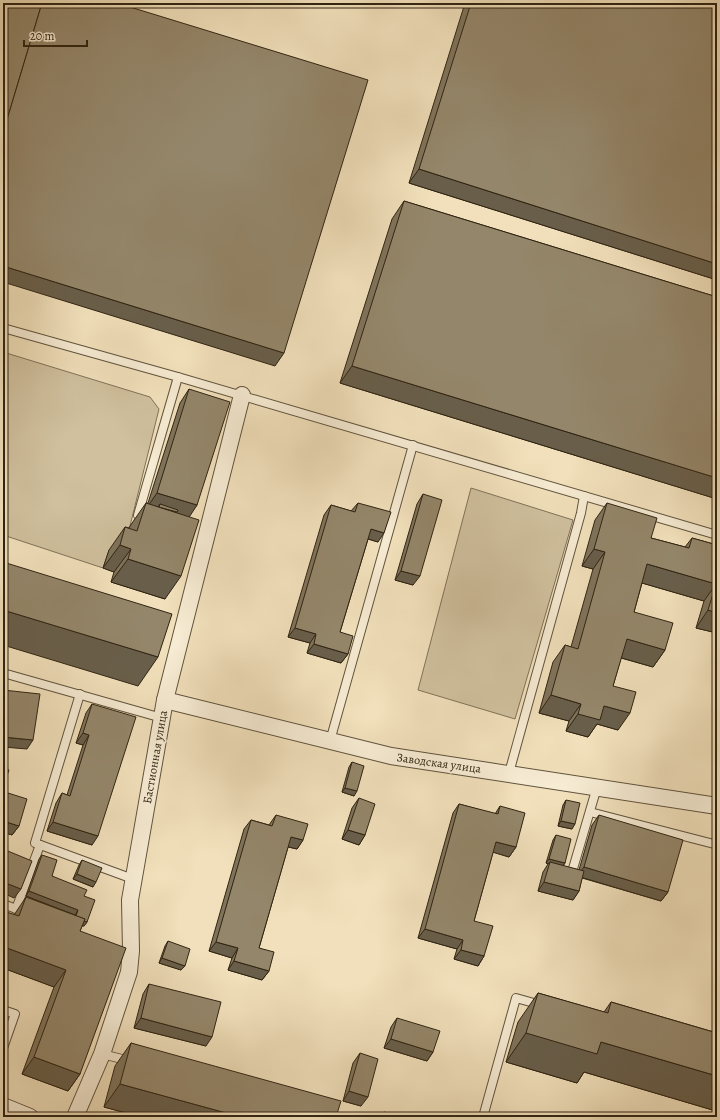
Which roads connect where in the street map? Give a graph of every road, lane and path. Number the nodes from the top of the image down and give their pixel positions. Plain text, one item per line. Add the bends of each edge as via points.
1 (3, 328) edge
2 (178, 377) junction
3 (242, 395) junction
4 (413, 446) junction
5 (584, 496) junction
6 (138, 515) dead end
7 (717, 535) edge
8 (3, 673) edge
9 (80, 694) junction
10 (165, 700) junction
11 (162, 718) junction
12 (330, 741) junction
13 (509, 773) junction
14 (597, 787) junction
15 (717, 806) edge
16 (590, 812) junction
17 (714, 844) dead end
18 (40, 845) junction
19 (572, 872) edge
20 (133, 879) junction
21 (3, 904) edge
22 (16, 909) junction
23 (38, 917) edge
24 (553, 1009) edge
25 (3, 1010) edge
26 (3, 1048) edge
27 (102, 1054) junction
28 (140, 1064) edge
29 (3, 1106) edge
30 (29, 1117) edge
31 (75, 1117) edge
32 (483, 1117) edge

1 - 2 lane
2 - 3 lane
2 - 6 lane
3 - 4 lane
3 - 10 street, Бастионная улица
4 - 5 lane
4 - 12 lane
5 - 7 lane
5 - 13 lane
8 - 9 lane
9 - 11 lane
9 - 18 lane via 35,843
10 - 11 street, Бастионная улица
10 - 12 street, Заводская улица
11 - 20 street, Бастионная улица
12 - 13 street, Заводская улица via 391,756
13 - 14 street, Заводская улица
14 - 15 street, Заводская улица
14 - 16 lane
16 - 17 lane
16 - 19 lane
18 - 20 lane
18 - 22 lane
20 - 27 street, Бастионная улица via 130,900 129,972
21 - 22 lane
22 - 23 lane
24 - 32 lane via 516,998
25 - 26 lane via 15,1014
27 - 28 lane
27 - 31 street, Бастионная улица
29 - 30 street

